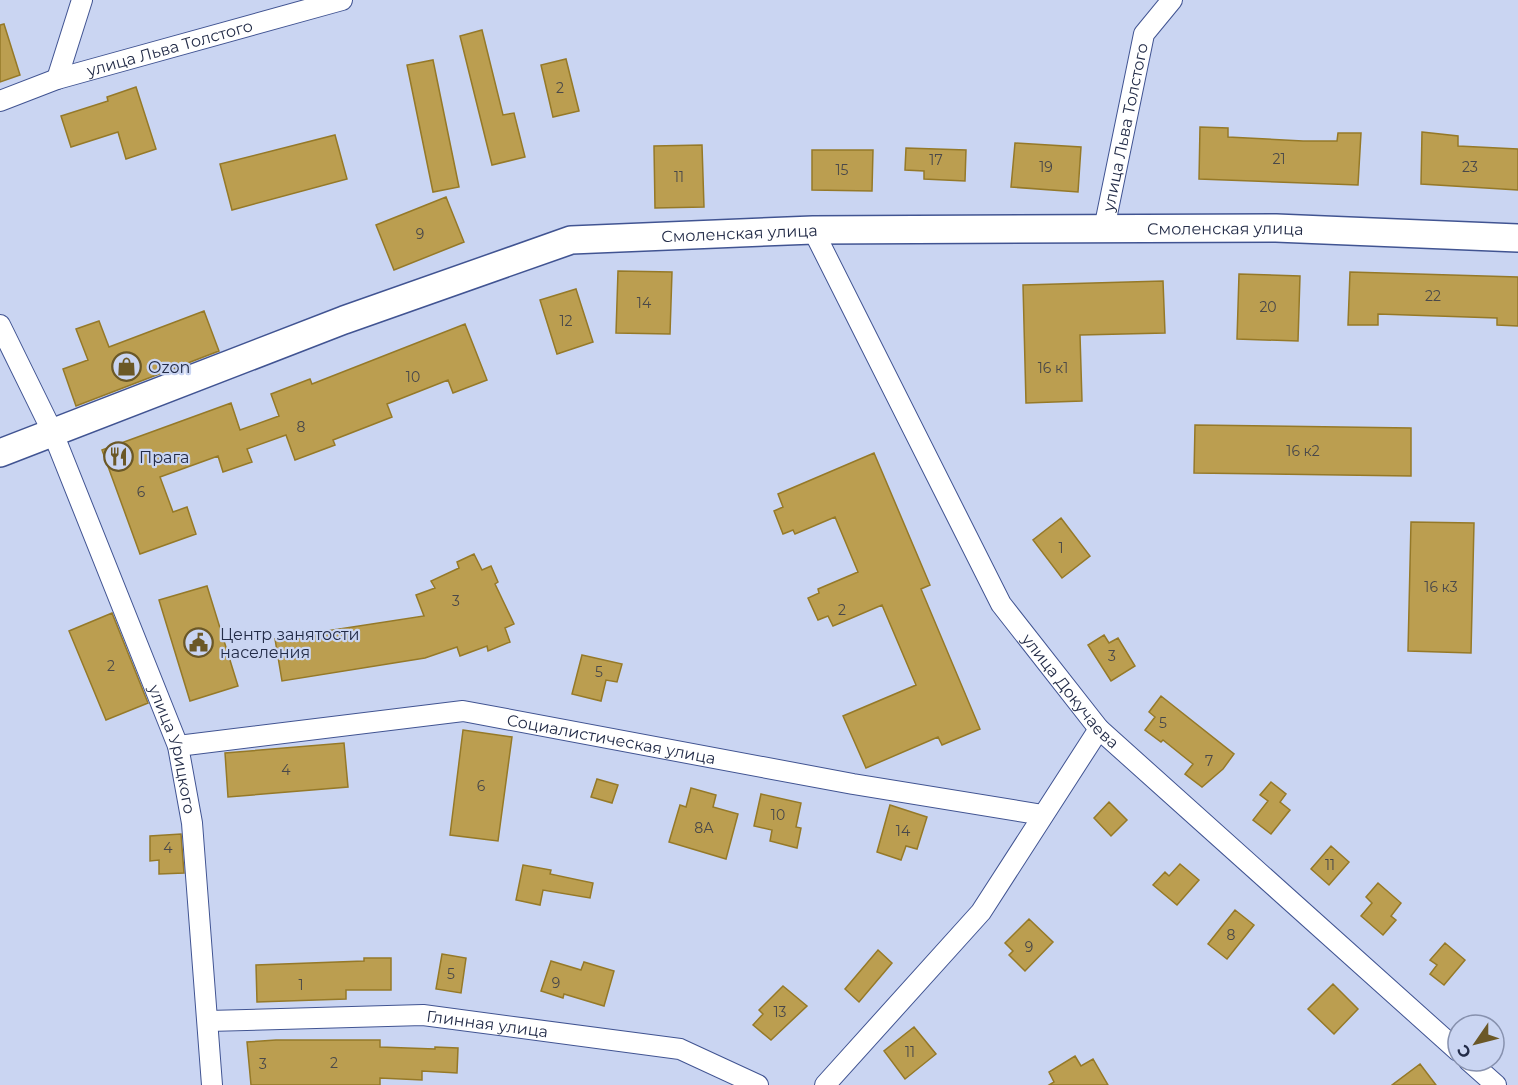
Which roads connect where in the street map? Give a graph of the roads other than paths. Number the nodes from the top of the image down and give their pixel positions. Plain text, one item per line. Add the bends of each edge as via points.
1 (82, 0) edge
2 (342, 0) edge
3 (1172, 0) edge
4 (57, 79) junction
5 (0, 101) edge
6 (1104, 229) junction
7 (813, 230) junction
8 (1518, 238) edge
9 (0, 325) edge
10 (53, 433) junction
11 (0, 453) edge
12 (1099, 729) junction
13 (178, 746) junction
14 (1043, 815) junction
15 (208, 1021) junction
16 (1446, 1040) edge
17 (1482, 1073) edge
18 (212, 1085) edge
19 (758, 1085) edge
20 (825, 1085) edge
21 (1496, 1085) edge

1 - 4 street
2 - 4 street, улица Льва Толстого
3 - 6 street, улица Льва Толстого via 1144,34
4 - 5 street, улица Льва Толстого
6 - 7 main road, Смоленская улица
6 - 8 main road, Смоленская улица via 1276,228
7 - 10 main road, Смоленская улица via 571,240 344,320
7 - 12 street, улица Докучаева via 1001,604
9 - 10 street, улица Урицкого
10 - 11 main road, Смоленская улица
10 - 13 street, улица Урицкого
12 - 14 street
12 - 16 street, улица Докучаева
13 - 14 street, Социалистическая улица via 463,711 853,784
13 - 15 street, улица Урицкого via 192,823
14 - 20 street via 981,912
15 - 18 street, улица Урицкого
15 - 19 street, Глинная улица via 423,1015 680,1049
17 - 21 street

